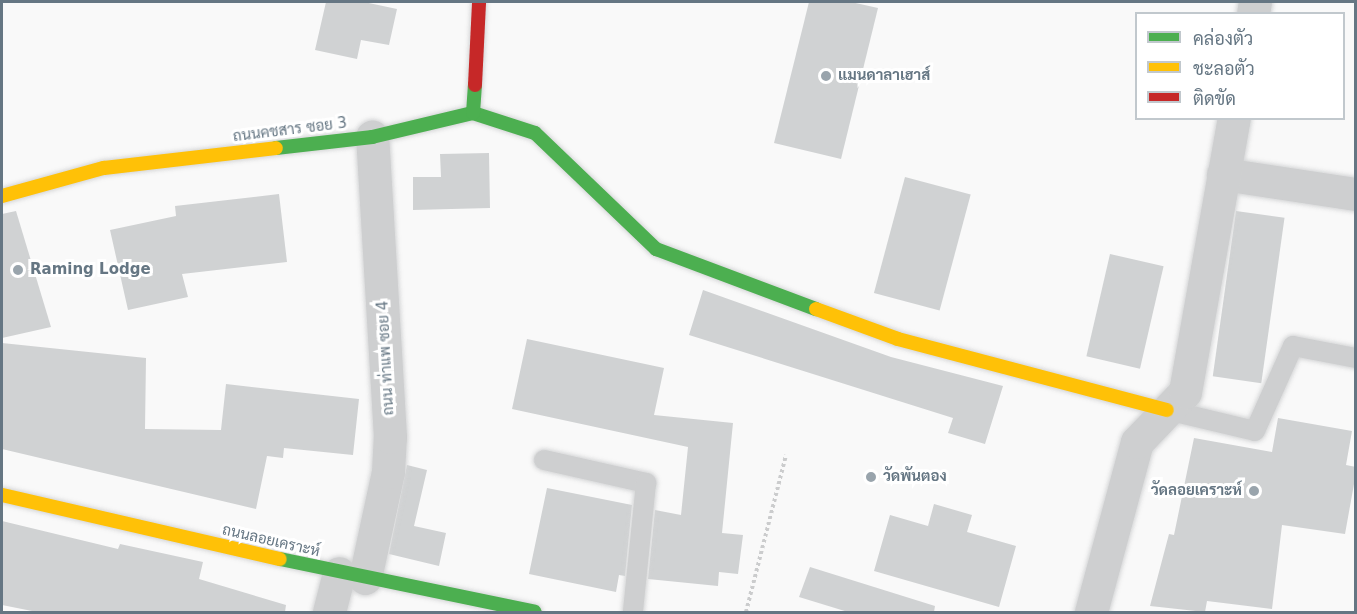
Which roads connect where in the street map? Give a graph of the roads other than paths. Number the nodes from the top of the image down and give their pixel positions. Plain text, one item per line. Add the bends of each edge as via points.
1 (479, 2) edge
2 (472, 113) junction
3 (1234, 120) edge
4 (372, 137) junction
5 (1223, 174) junction
6 (1356, 194) edge
7 (2, 196) edge
8 (1356, 358) edge
9 (1167, 410) junction
10 (544, 460) dead end
11 (2, 495) edge
12 (352, 576) junction
13 (329, 612) edge
14 (535, 612) edge
15 (633, 612) edge
16 (1091, 612) edge

1 - 2 street
2 - 4 street, ถนนคชสาร ซอย 3
2 - 9 street via 535,133 656,249 898,339
3 - 5 street
4 - 7 street, ถนนคชสาร ซอย 3 via 104,168
4 - 12 street, ถนน ท่าแพ ซอย 4 via 390,437 387,472
5 - 6 street
5 - 9 street via 1185,392
8 - 9 lane via 1293,346 1255,430
9 - 16 street via 1137,442
10 - 15 lane via 646,483
11 - 12 street, ถนนลอยเคราะห์
12 - 13 street, ถนน ท่าแพ ซอย 4
12 - 14 street, ถนนลอยเคราะห์

